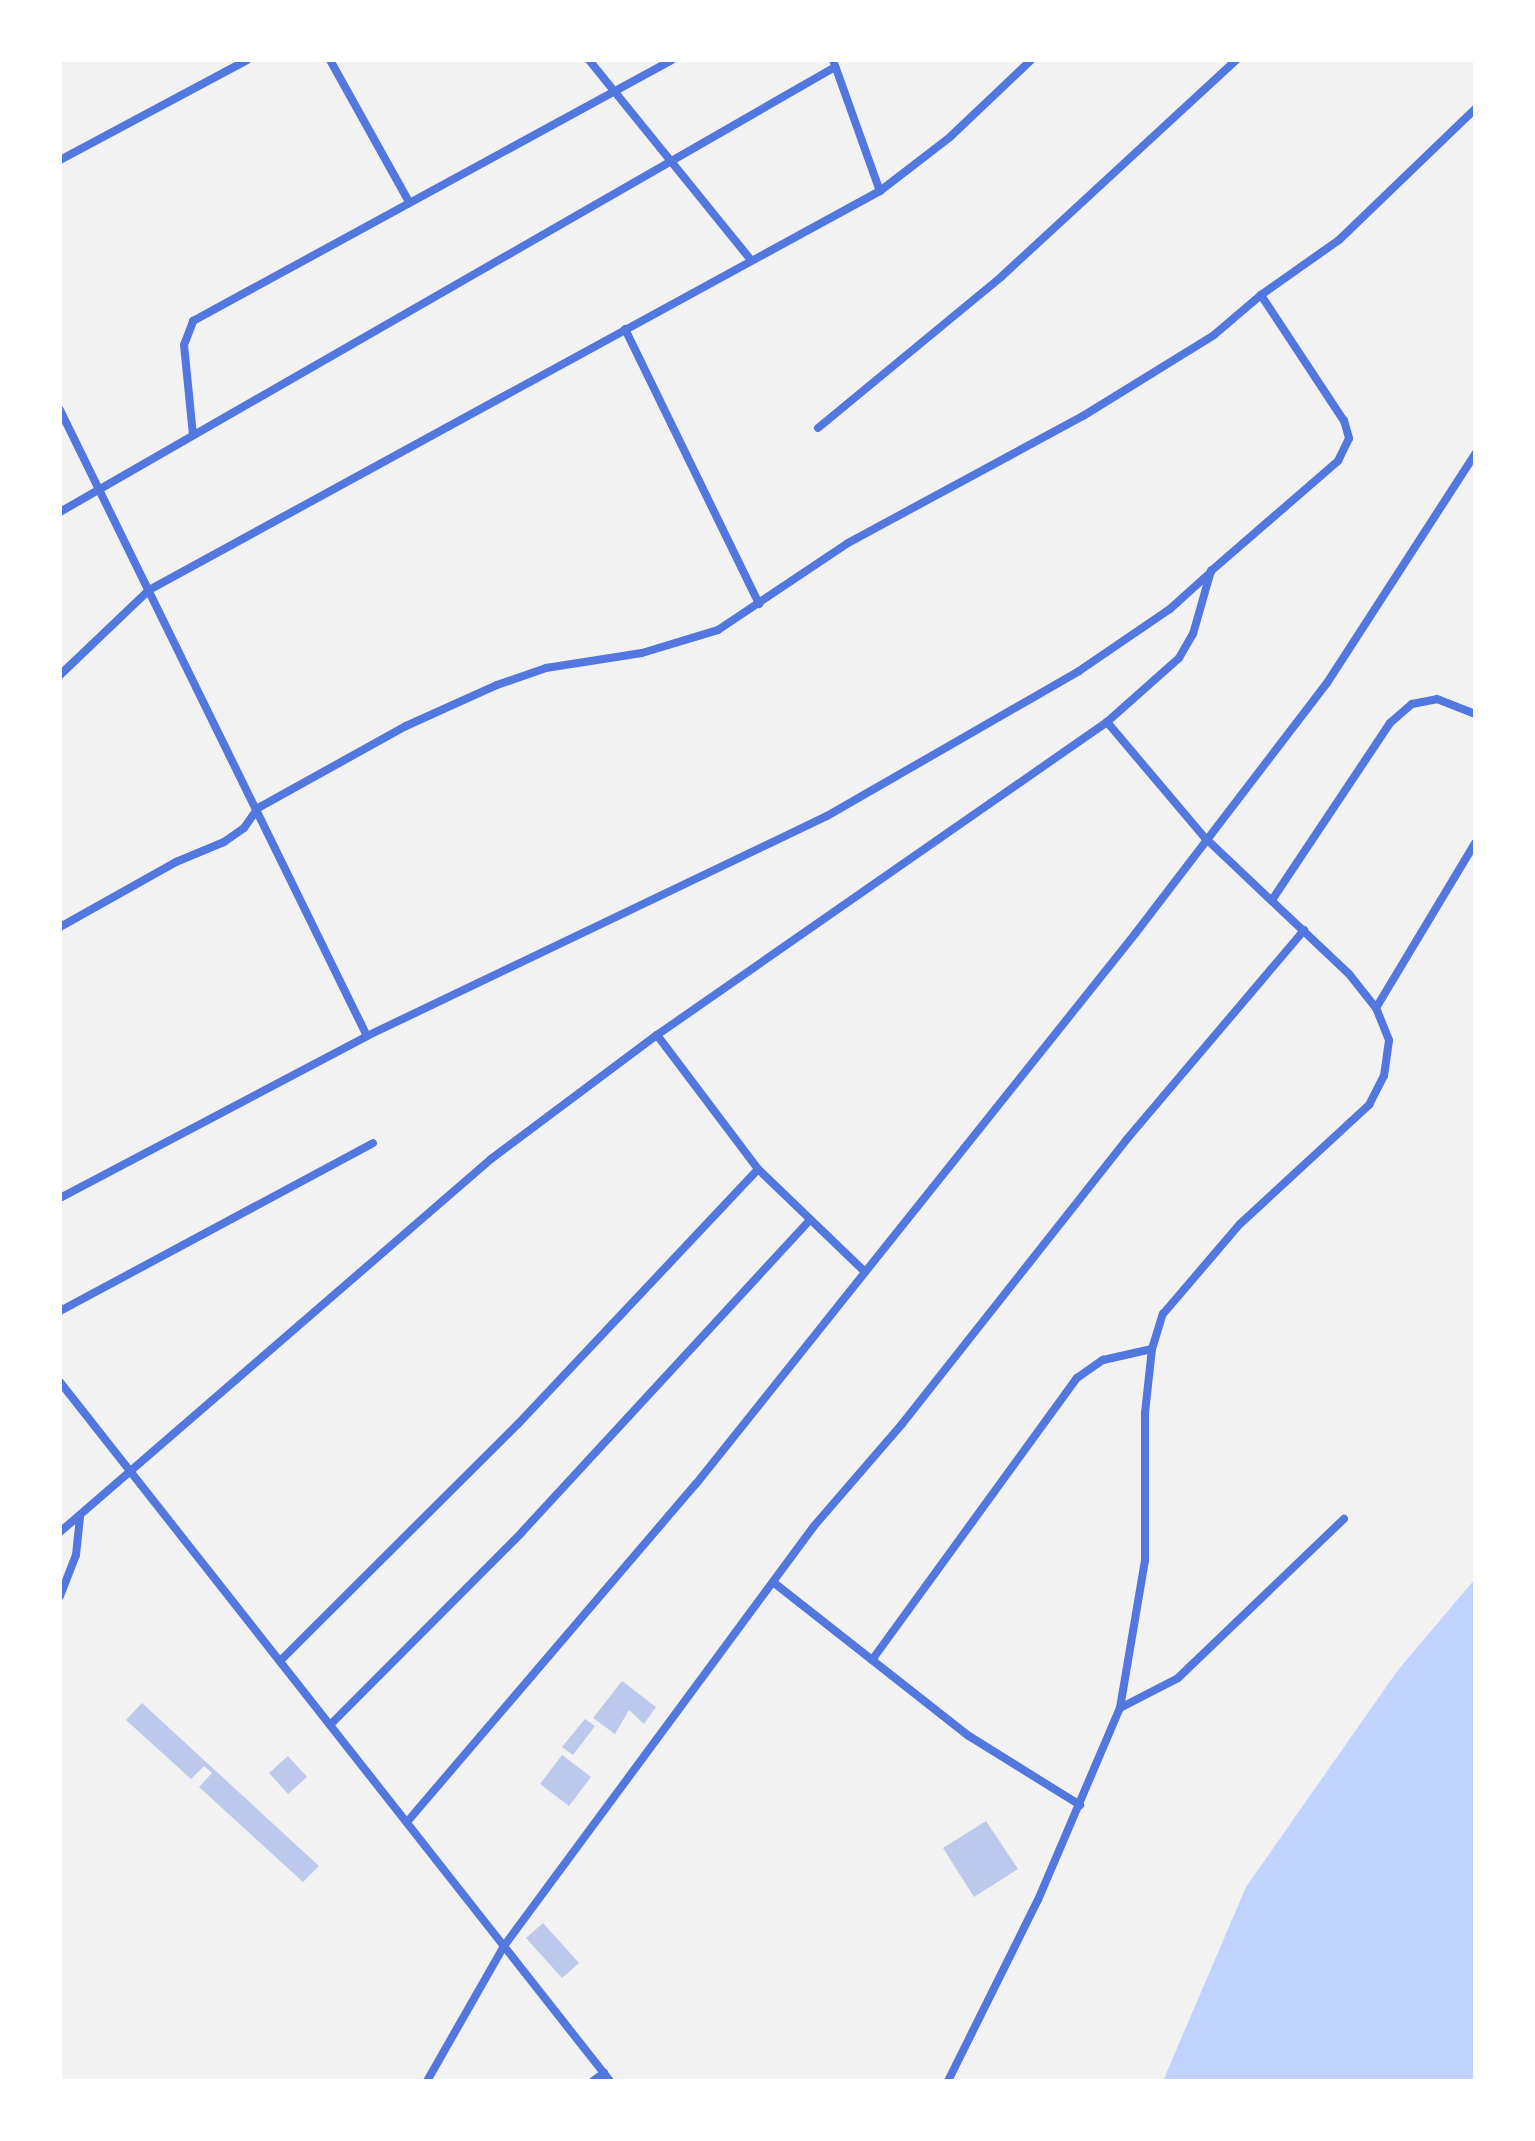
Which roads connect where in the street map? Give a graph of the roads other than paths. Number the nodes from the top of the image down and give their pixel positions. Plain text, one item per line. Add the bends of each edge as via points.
1 (247, 60) edge
2 (330, 60) edge
3 (589, 60) edge
4 (672, 60) edge
5 (1031, 60) edge
6 (1236, 60) edge
7 (834, 64) edge
8 (616, 91) junction
9 (1475, 109) edge
10 (60, 160) edge
11 (672, 160) junction
12 (880, 191) junction
13 (409, 202) junction
14 (750, 259) junction
15 (1261, 295) junction
16 (625, 329) junction
17 (60, 410) edge
18 (818, 428) dead end
19 (193, 435) junction
20 (1475, 454) edge
21 (100, 490) junction
22 (60, 512) edge
23 (1211, 571) junction
24 (149, 590) junction
25 (759, 604) junction
26 (60, 675) edge
27 (1475, 714) edge
28 (1107, 722) junction
29 (258, 808) junction
30 (1205, 838) junction
31 (1475, 843) edge
32 (1272, 900) junction
33 (60, 927) edge
34 (1304, 930) junction
35 (1376, 1008) junction
36 (657, 1035) junction
37 (367, 1036) junction
38 (373, 1143) dead end
39 (758, 1169) junction
40 (60, 1198) edge
41 (810, 1220) junction
42 (863, 1270) junction
43 (60, 1311) edge
44 (1152, 1349) junction
45 (60, 1382) edge
46 (131, 1473) junction
47 (80, 1516) junction
48 (1344, 1519) dead end
49 (60, 1532) edge
50 (773, 1582) junction
51 (60, 1596) edge
52 (872, 1660) junction
53 (280, 1661) junction
54 (1120, 1708) junction
55 (330, 1725) junction
56 (1080, 1805) junction
57 (407, 1822) junction
58 (504, 1946) junction
59 (607, 2077) edge
60 (427, 2081) edge
61 (593, 2081) edge
62 (948, 2081) edge

1 - 10 street
2 - 13 street
3 - 8 street
4 - 8 street
5 - 12 street via 950,137
6 - 18 street via 1001,277
7 - 11 street
7 - 12 street
8 - 11 street
8 - 13 street
9 - 15 street via 1339,240
11 - 14 street
11 - 19 street
12 - 14 street
13 - 19 street via 188,326 184,345
14 - 16 street
15 - 23 street via 1344,421 1349,438 1338,461
15 - 25 street via 1161,370 848,543
16 - 24 street
16 - 25 street
17 - 21 street
19 - 21 street
20 - 30 street via 1327,683
21 - 22 street
21 - 24 street
23 - 28 street via 1184,652
23 - 37 street via 1170,609 1079,671 827,816
24 - 26 street
24 - 29 street
25 - 29 street via 718,630 674,645 599,656 497,685 406,726
27 - 32 street via 1437,699 1412,704 1390,723
28 - 30 street
28 - 36 street
29 - 33 street via 244,828 224,842 176,862
29 - 37 street
30 - 32 street
30 - 42 street via 1135,934
31 - 35 street
32 - 34 street
34 - 35 street
34 - 50 street via 1127,1139
35 - 44 street via 1389,1040 1384,1076 1369,1105 1194,1273 1163,1314
36 - 39 street
36 - 46 street via 491,1159
37 - 40 street
38 - 43 street
39 - 41 street
39 - 53 street via 508,1435
41 - 42 street
41 - 55 street via 522,1532
42 - 57 street via 696,1484
44 - 52 street via 1103,1360 1077,1378
44 - 54 street via 1145,1413 1145,1560
45 - 46 street
46 - 47 street
46 - 53 street
47 - 49 street
47 - 51 street via 76,1555
48 - 54 street via 1178,1678
50 - 52 street
50 - 58 street
52 - 56 street via 969,1736
53 - 55 street
54 - 56 street
55 - 57 street
56 - 62 street
57 - 58 street
58 - 59 street
58 - 60 street
59 - 61 street

